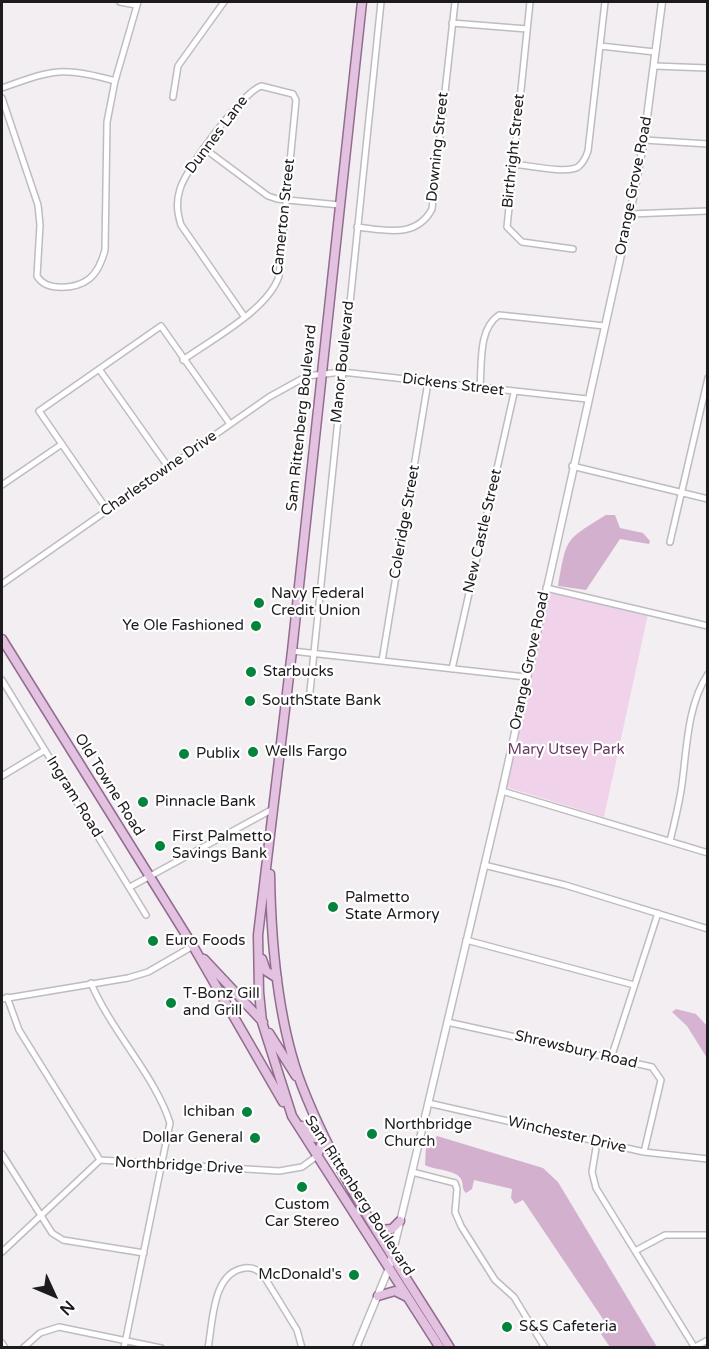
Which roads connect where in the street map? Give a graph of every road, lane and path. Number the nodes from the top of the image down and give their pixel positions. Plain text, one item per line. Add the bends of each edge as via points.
1 (120, 2) edge
2 (362, 2) edge
3 (381, 2) edge
4 (455, 2) edge
5 (530, 2) edge
6 (605, 2) edge
7 (662, 2) edge
8 (137, 3) edge
9 (222, 3) edge
10 (452, 23) junction
11 (527, 29) junction
12 (600, 46) junction
13 (655, 52) junction
14 (654, 66) junction
15 (708, 68) edge
16 (115, 81) junction
17 (2, 88) edge
18 (2, 98) edge
19 (173, 98) dead end
20 (296, 100) joint
21 (644, 140) junction
22 (708, 144) edge
23 (205, 149) junction
24 (512, 164) junction
25 (286, 200) junction
26 (340, 205) junction
27 (708, 211) edge
28 (630, 213) junction
29 (357, 227) junction
30 (573, 249) dead end
31 (244, 316) junction
32 (605, 326) junction
33 (183, 360) junction
34 (99, 369) junction
35 (342, 372) junction
36 (320, 373) junction
37 (708, 378) edge
38 (429, 382) junction
39 (480, 387) junction
40 (514, 393) junction
41 (587, 399) junction
42 (230, 424) junction
43 (62, 444) junction
44 (572, 466) junction
45 (169, 468) junction
46 (2, 485) edge
47 (682, 492) junction
48 (708, 499) edge
49 (108, 511) junction
50 (670, 542) dead end
51 (2, 584) edge
52 (546, 588) junction
53 (708, 626) edge
54 (2, 639) edge
55 (292, 651) junction
56 (312, 653) junction
57 (382, 661) junction
58 (452, 669) junction
59 (708, 674) edge
60 (526, 677) junction
61 (2, 680) edge
62 (286, 698) junction
63 (45, 750) junction
64 (2, 776) edge
65 (502, 791) junction
66 (273, 808) junction
67 (270, 837) junction
68 (670, 841) junction
69 (708, 853) edge
70 (484, 865) junction
71 (149, 876) junction
72 (130, 887) junction
73 (658, 913) junction
74 (146, 915) dead end
75 (708, 929) edge
76 (258, 935) junction
77 (466, 940) junction
78 (193, 946) junction
79 (277, 978) junction
80 (91, 983) junction
81 (634, 985) junction
82 (4, 998) edge
83 (262, 1022) junction
84 (447, 1022) junction
85 (611, 1058) junction
86 (301, 1084) junction
87 (428, 1103) junction
88 (292, 1116) junction
89 (324, 1137) junction
90 (597, 1142) junction
91 (644, 1152) junction
92 (2, 1154) edge
93 (317, 1156) junction
94 (708, 1159) edge
95 (100, 1160) junction
96 (162, 1165) junction
97 (412, 1172) junction
98 (345, 1179) junction
99 (40, 1217) junction
100 (400, 1221) junction
101 (377, 1230) junction
102 (708, 1235) edge
103 (635, 1251) junction
104 (2, 1252) edge
105 (144, 1253) junction
106 (392, 1254) junction
107 (389, 1268) junction
108 (378, 1296) junction
109 (409, 1300) junction
110 (126, 1340) junction
111 (708, 1340) edge
112 (2, 1343) edge
113 (5, 1347) edge
114 (23, 1347) edge
115 (124, 1347) edge
116 (161, 1347) edge
117 (208, 1347) edge
118 (302, 1347) edge
119 (356, 1347) edge
120 (440, 1347) edge
121 (450, 1347) edge
122 (545, 1347) edge
123 (695, 1347) edge

1 - 8 street
2 - 26 main road, Sam Rittenberg Boulevard
3 - 29 street, Manor Boulevard
4 - 10 street, Downing Street
5 - 11 street, Birthright Street
6 - 12 street
7 - 13 street, Orange Grove Road
8 - 16 street
9 - 19 street via 178,66
10 - 11 street
10 - 29 street, Downing Street via 432,209 417,227 407,230
11 - 24 street, Birthright Street
12 - 13 street
12 - 24 street via 588,151 577,167 566,170
13 - 14 street, Orange Grove Road
14 - 15 street
14 - 21 street, Orange Grove Road
16 - 17 street via 72,70
16 - 18 street via 106,122 105,250 88,279 68,287 43,284 37,276 38,205
20 - 23 street, Dunnes Lane via 286,92 261,86 253,89
20 - 25 street, Camerton Street
21 - 22 street
21 - 28 street, Orange Grove Road
23 - 25 street via 268,196
23 - 31 street, Dunnes Lane via 188,171 176,210 181,225
24 - 30 street, Birthright Street via 507,220 511,234 522,242
25 - 26 street
25 - 31 street, Camerton Street via 275,289
26 - 36 main road, Sam Rittenberg Boulevard
27 - 28 street
28 - 32 street, Orange Grove Road
29 - 35 street, Manor Boulevard
31 - 33 street, Camerton Street
32 - 39 street via 499,315 489,322 485,333
32 - 41 street, Orange Grove Road
33 - 34 street via 160,326
33 - 42 street
34 - 43 street via 39,411
34 - 45 street
35 - 36 street, Dickens Street
35 - 38 street, Dickens Street
35 - 56 street, Manor Boulevard
36 - 42 street, Charlestowne Drive via 284,387
36 - 55 main road, Sam Rittenberg Boulevard
37 - 47 street
38 - 39 street, Dickens Street
38 - 57 street, Coleridge Street
39 - 40 street, Dickens Street
40 - 41 street, Dickens Street
40 - 58 street, New Castle Street
41 - 44 street, Orange Grove Road
42 - 45 street, Charlestowne Drive
43 - 46 street
43 - 49 street
44 - 47 street
44 - 52 street, Orange Grove Road
45 - 49 street, Charlestowne Drive
47 - 48 street
47 - 50 street
49 - 51 street, Charlestowne Drive
52 - 53 street
52 - 60 street, Orange Grove Road
54 - 71 main road, Old Towne Road
55 - 56 street
55 - 62 main road, Sam Rittenberg Boulevard
56 - 57 street
56 - 62 street, Manor Boulevard via 309,701
57 - 58 street
58 - 60 street
59 - 68 street via 699,689
60 - 65 street, Orange Grove Road
61 - 63 street, Ingram Road
62 - 66 main road, Sam Rittenberg Boulevard
63 - 64 street
63 - 72 street, Ingram Road
65 - 68 street
65 - 70 street, Orange Grove Road
66 - 67 main road, Sam Rittenberg Boulevard
66 - 71 street
67 - 76 main road, Sam Rittenberg Boulevard
67 - 79 main road, Sam Rittenberg Boulevard
68 - 69 street
70 - 73 street
70 - 77 street, Orange Grove Road
71 - 72 street
71 - 78 main road, Old Towne Road
72 - 74 street, Ingram Road
73 - 75 street
73 - 81 street
76 - 79 main road via 263,966
76 - 83 main road, Sam Rittenberg Boulevard
77 - 81 street
77 - 84 street, Orange Grove Road
78 - 80 street via 148,972
78 - 83 main road, Old Towne Road
78 - 88 main road, Old Towne Road
79 - 86 main road, Sam Rittenberg Boulevard
80 - 82 street
80 - 96 street via 102,1009 166,1110 170,1123
81 - 85 street
82 - 95 street via 19,1030
83 - 86 main road, Old Towne Road
83 - 88 main road, Sam Rittenberg Boulevard
84 - 85 street, Shrewsbury Road
84 - 87 street, Orange Grove Road
85 - 91 street, Shrewsbury Road via 652,1067 661,1080
86 - 89 main road, Sam Rittenberg Boulevard
87 - 90 street, Winchester Drive
87 - 97 street, Orange Grove Road
88 - 89 main road via 315,1138
88 - 93 main road, Sam Rittenberg Boulevard
89 - 93 main road
89 - 98 main road, Sam Rittenberg Boulevard
90 - 91 street, Winchester Drive
90 - 103 street via 592,1163 596,1188
91 - 94 street, Winchester Drive
92 - 99 street
93 - 96 street, Northbridge Drive via 302,1167 279,1171
93 - 98 main road
93 - 107 main road, Sam Rittenberg Boulevard
95 - 96 street, Northbridge Drive
95 - 99 street, Northbridge Drive
96 - 105 street
97 - 100 street, Orange Grove Road
97 - 122 street via 454,1183 454,1212 461,1226
98 - 101 main road, Sam Rittenberg Boulevard
99 - 104 street, Northbridge Drive
99 - 105 street via 63,1240
100 - 101 main road via 392,1229
100 - 106 street, Orange Grove Road
101 - 106 main road, Sam Rittenberg Boulevard
102 - 103 street via 665,1235
103 - 123 street
105 - 110 street
106 - 107 street, Orange Grove Road
106 - 121 main road, Sam Rittenberg Boulevard
107 - 108 street, Orange Grove Road
107 - 109 main road, Sam Rittenberg Boulevard
108 - 109 main road via 395,1291
108 - 119 street, Orange Grove Road
109 - 120 main road, Sam Rittenberg Boulevard
110 - 114 street via 59,1327 40,1333
110 - 115 street
110 - 116 street
111 - 123 street
112 - 113 street
117 - 118 street via 219,1288 232,1272 251,1268 265,1278 297,1330

